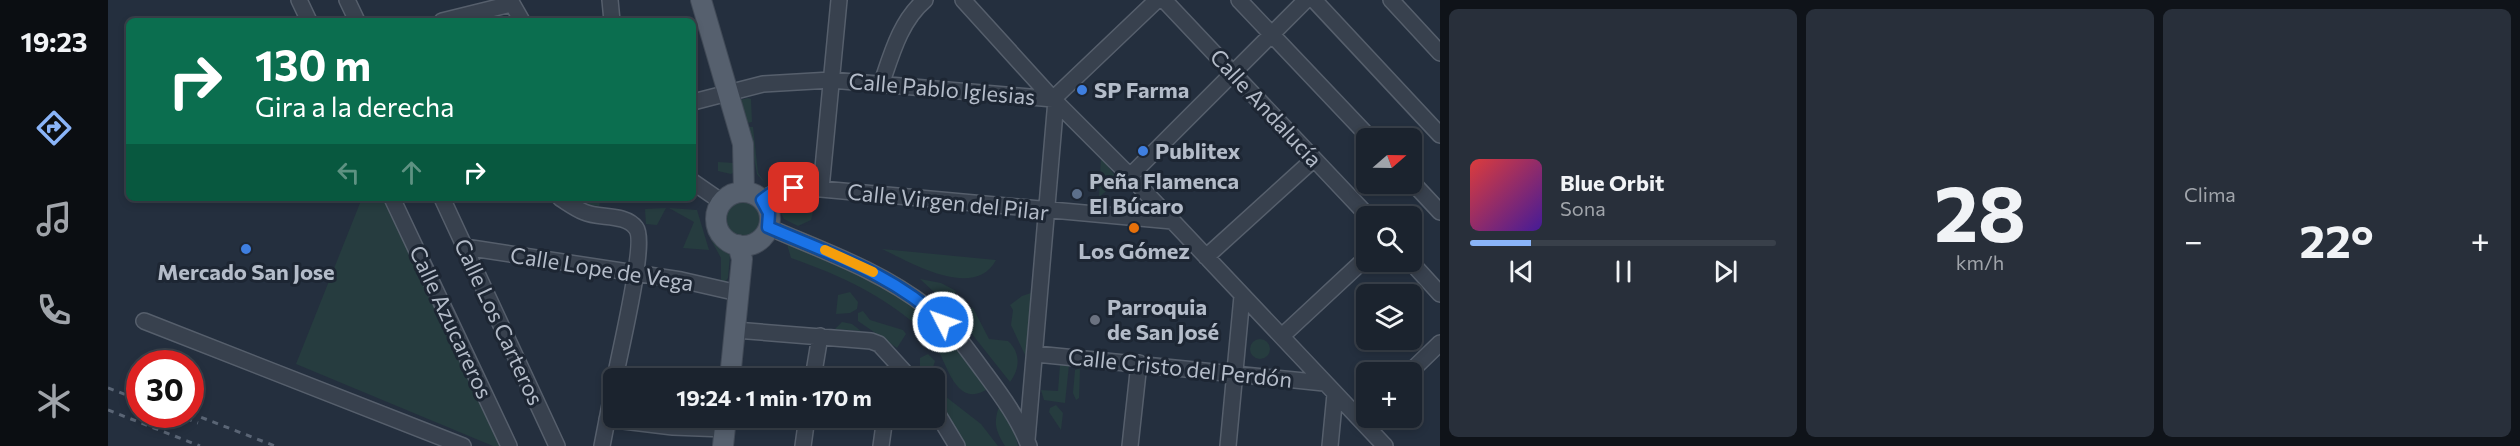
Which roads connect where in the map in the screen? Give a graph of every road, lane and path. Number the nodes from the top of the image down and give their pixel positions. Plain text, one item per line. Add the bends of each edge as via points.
1 (299, 0) edge
2 (347, 0) edge
3 (610, 0) edge
4 (700, 0) edge
5 (839, 0) edge
6 (963, 0) edge
7 (1157, 0) edge
8 (1164, 0) edge
9 (1239, 0) edge
10 (1306, 0) edge
11 (1314, 0) edge
12 (1391, 0) edge
13 (510, 2) edge
14 (918, 2) edge
15 (308, 18) edge
16 (356, 18) edge
17 (465, 18) edge
18 (520, 18) edge
19 (612, 18) edge
20 (1271, 34) junction
21 (1440, 53) edge
22 (1234, 74) junction
23 (831, 80) junction
24 (881, 85) junction
25 (728, 94) junction
26 (1054, 99) junction
27 (696, 101) edge
28 (1360, 128) edge
29 (1440, 135) edge
30 (1314, 159) junction
31 (1130, 176) junction
32 (696, 184) edge
33 (821, 189) junction
34 (1422, 193) edge
35 (753, 196) junction
36 (393, 201) edge
37 (443, 201) edge
38 (565, 201) edge
39 (722, 202) junction
40 (1359, 206) edge
41 (1047, 212) junction
42 (1440, 212) edge
43 (1172, 221) junction
44 (768, 227) junction
45 (738, 245) junction
46 (465, 247) junction
47 (1206, 257) junction
48 (1356, 267) edge
49 (1420, 272) edge
50 (636, 274) junction
51 (738, 292) junction
52 (1440, 294) edge
53 (1242, 296) junction
54 (144, 321) dead end
55 (735, 330) junction
56 (820, 336) junction
57 (1281, 336) junction
58 (1440, 343) edge
59 (1036, 354) junction
60 (893, 360) junction
61 (1304, 362) junction
62 (1420, 362) edge
63 (1139, 363) junction
64 (617, 368) edge
65 (731, 368) edge
66 (815, 368) edge
67 (892, 368) edge
68 (901, 368) edge
69 (1234, 372) junction
70 (1294, 379) junction
71 (1329, 388) junction
72 (1031, 404) junction
73 (1010, 409) junction
74 (1356, 410) edge
75 (945, 426) edge
76 (605, 428) edge
77 (686, 428) edge
78 (805, 428) edge
79 (883, 428) edge
80 (1372, 428) edge
81 (725, 431) edge
82 (1027, 444) edge
83 (463, 446) edge
84 (509, 446) edge
85 (557, 446) edge
86 (602, 446) edge
87 (803, 446) edge
88 (881, 446) edge
89 (957, 446) edge
90 (1130, 446) edge
91 (1228, 446) edge
92 (1330, 446) edge
93 (1385, 446) edge

1 - 15 street
2 - 16 street
3 - 19 street
4 - 25 main road
5 - 23 street
6 - 26 street
7 - 26 street
8 - 22 street, Calle Andalucía
9 - 20 street
10 - 20 street
11 - 29 street
12 - 21 street
13 - 17 street
13 - 18 street
14 - 24 street via 897,38
20 - 22 street
20 - 28 street
22 - 30 street, Calle Andalucía
22 - 31 street
23 - 24 street, Calle Pablo Iglesias
23 - 25 street, Calle Pablo Iglesias via 763,84
23 - 33 street
24 - 26 street, Calle Pablo Iglesias
25 - 27 street, Calle Pablo Iglesias
25 - 35 main road
26 - 31 street
26 - 41 street
30 - 40 street, Calle Andalucía
30 - 47 street
31 - 43 street
32 - 39 street
33 - 35 street, Calle Virgen del Pilar via 794,188
33 - 41 street, Calle Virgen del Pilar
34 - 42 street
35 - 39 main road via 728,196
35 - 44 main road via 769,213
36 - 84 street, Calle Azucareros
37 - 46 street, Calle Los Carteros
38 - 50 street via 585,213 623,219 636,227 640,237
39 - 45 main road via 716,219 718,228
41 - 43 street, Calle Virgen del Pilar
41 - 59 street
43 - 47 street
44 - 45 main road via 760,240
44 - 73 street via 848,259 928,307 954,332
45 - 51 main road via 742,259
46 - 50 street, Calle Lope de Vega
46 - 85 street, Calle Los Carteros
47 - 53 street
48 - 57 street
49 - 52 street
50 - 51 street, Calle Lope de Vega
50 - 64 street
51 - 55 main road
53 - 57 street
53 - 69 street
54 - 83 street
55 - 56 street
55 - 65 main road
56 - 60 street via 871,341
56 - 66 street
57 - 61 street
58 - 62 street
59 - 63 street, Calle Cristo del Perdón
59 - 72 street
60 - 67 street
60 - 68 street
61 - 70 street
61 - 71 street
63 - 69 street, Calle Cristo del Perdón
63 - 90 street
69 - 70 street, Calle Cristo del Perdón
69 - 91 street
70 - 71 street, Calle Cristo del Perdón
71 - 74 street
71 - 92 street
72 - 73 street via 1020,411
72 - 82 street
73 - 82 street
75 - 89 street
76 - 86 street
77 - 81 street
78 - 87 street
79 - 88 street
80 - 93 street

